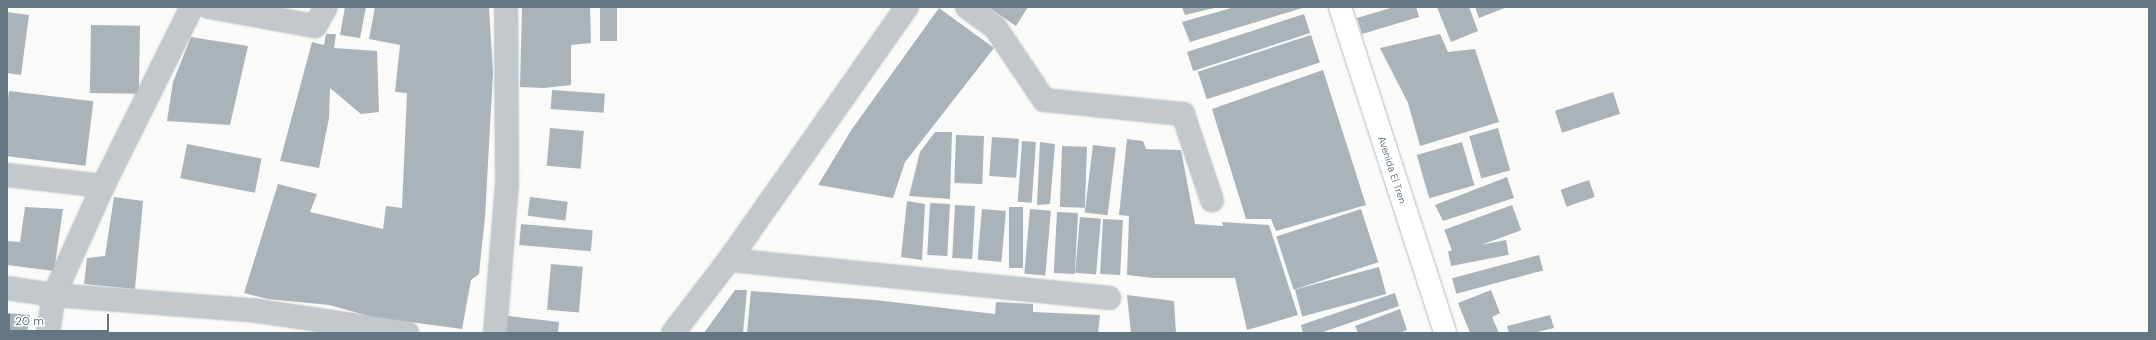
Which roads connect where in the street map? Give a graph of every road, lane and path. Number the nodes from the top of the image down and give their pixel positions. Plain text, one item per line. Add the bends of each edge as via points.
1 (192, 7) edge
2 (209, 7) edge
3 (326, 7) edge
4 (506, 7) edge
5 (906, 7) edge
6 (967, 7) edge
7 (1340, 7) edge
8 (7, 175) edge
9 (103, 186) junction
10 (1212, 200) dead end
11 (729, 260) junction
12 (7, 288) edge
13 (54, 295) junction
14 (1109, 298) dead end
15 (48, 333) edge
16 (407, 333) edge
17 (495, 333) edge
18 (673, 333) edge
19 (1445, 333) edge

1 - 9 street
2 - 3 street via 314,26
4 - 17 street via 507,183
5 - 11 street
6 - 10 street via 995,27 1044,100 1183,114
7 - 19 main road, Avenida El Tren
8 - 9 street
9 - 13 street
11 - 14 street
11 - 18 street
12 - 13 street
13 - 15 street
13 - 16 street via 251,310

